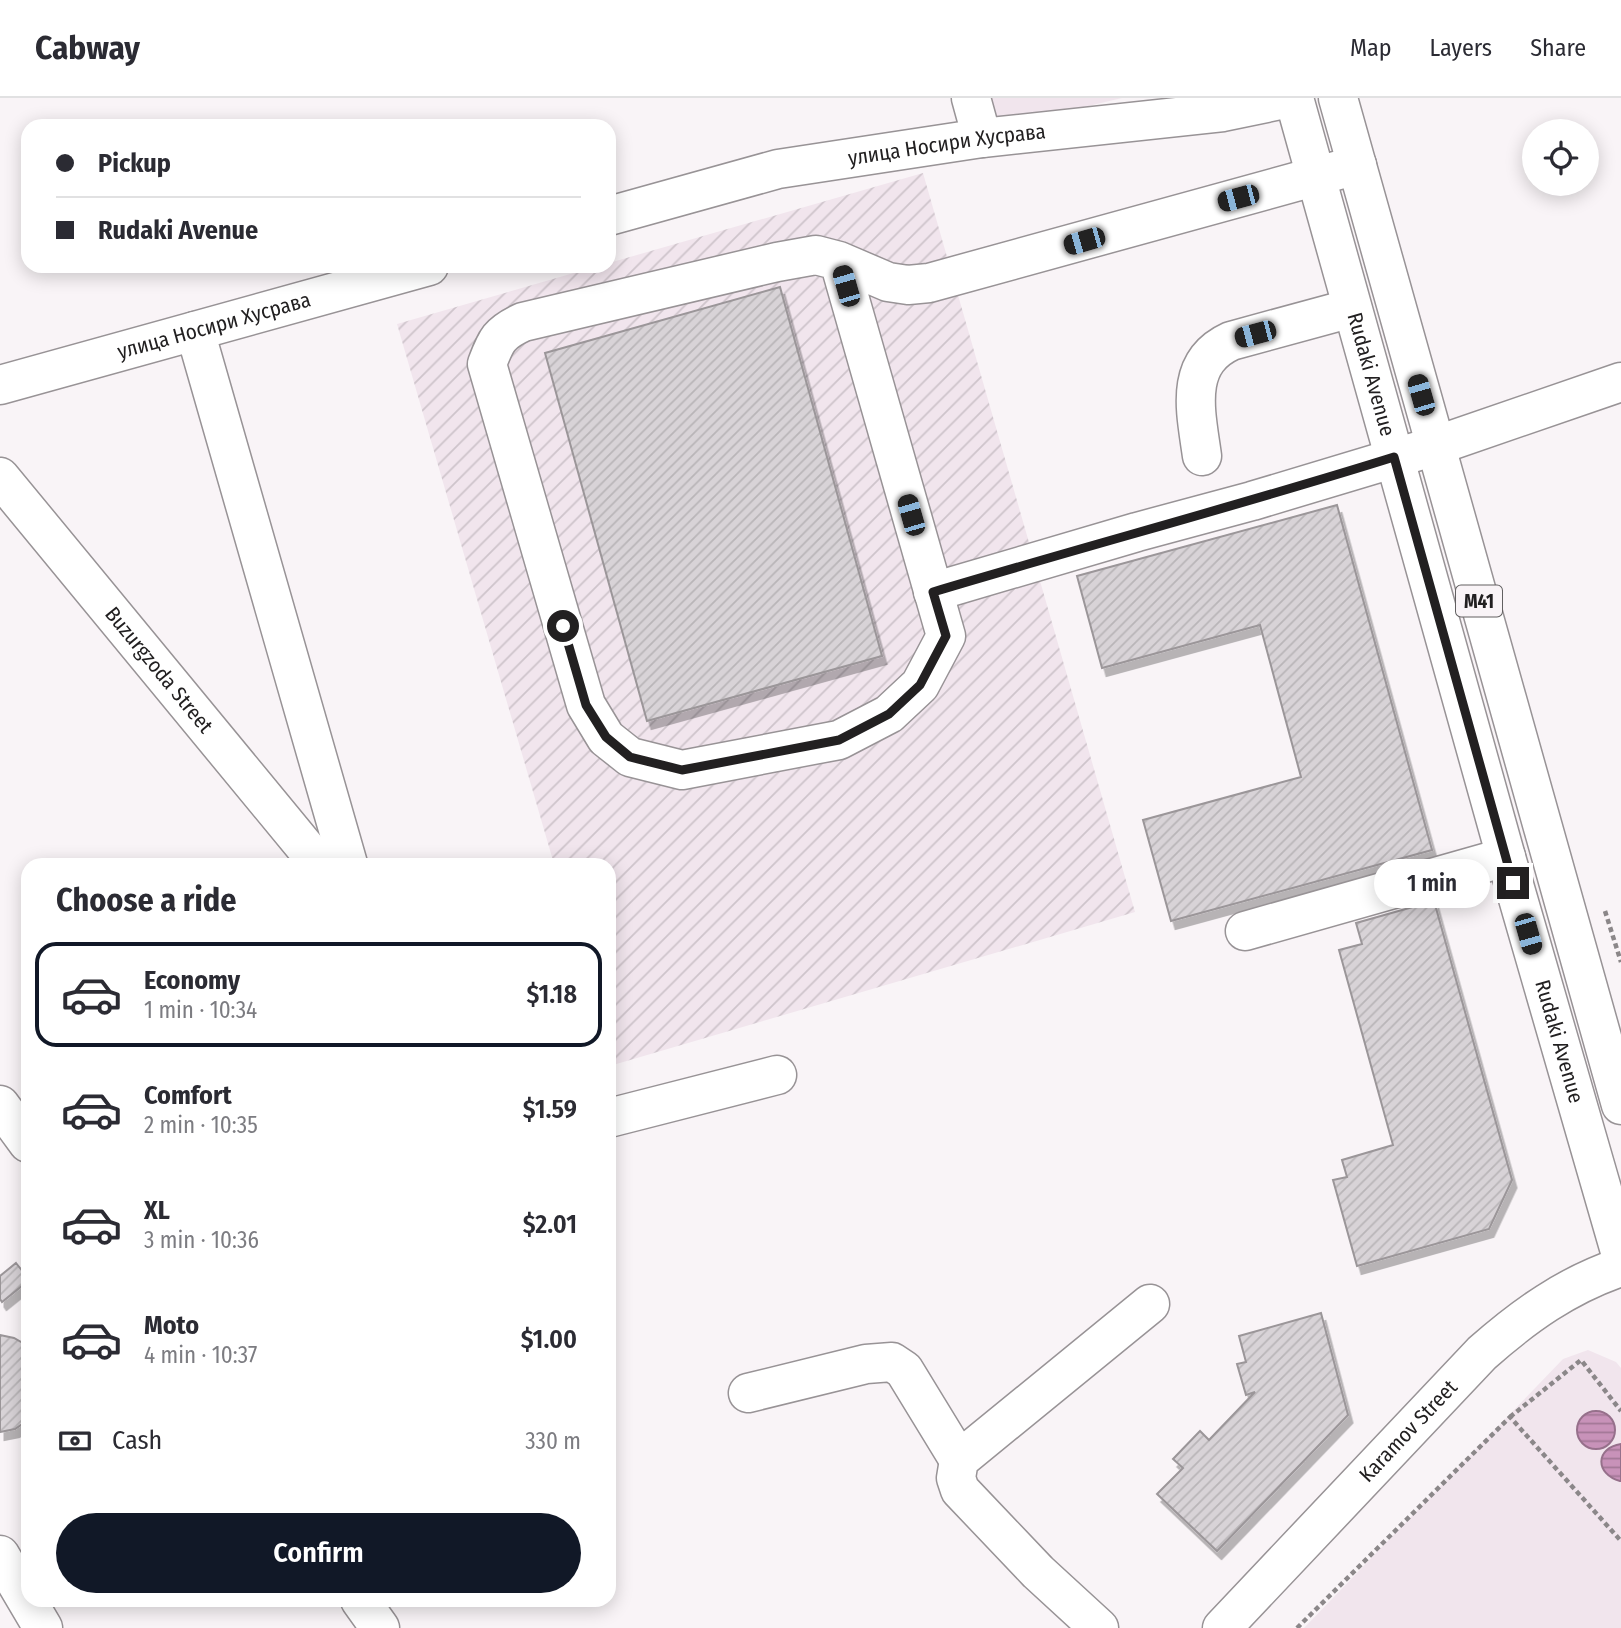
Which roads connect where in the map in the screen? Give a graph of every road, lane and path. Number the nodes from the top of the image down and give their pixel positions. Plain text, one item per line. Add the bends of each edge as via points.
1 (971, 98) edge
2 (1292, 98) edge
3 (1338, 98) edge
4 (982, 138) junction
5 (1357, 166) junction
6 (1315, 177) junction
7 (616, 214) edge
8 (839, 261) junction
9 (404, 273) edge
10 (1352, 308) junction
11 (195, 331) junction
12 (1621, 382) edge
13 (0, 385) edge
14 (1435, 446) junction
15 (1202, 456) dead end
16 (1394, 457) junction
17 (0, 477) edge
18 (933, 592) junction
19 (1506, 857) junction
20 (313, 858) edge
21 (346, 858) edge
22 (1245, 931) dead end
23 (777, 1075) dead end
24 (0, 1105) edge
25 (1621, 1105) edge
26 (616, 1116) edge
27 (21, 1134) edge
28 (1621, 1255) edge
29 (1621, 1267) edge
30 (1150, 1304) dead end
31 (748, 1393) dead end
32 (1621, 1411) edge
33 (1510, 1416) junction
34 (959, 1460) junction
35 (1621, 1541) edge
36 (0, 1555) edge
37 (21, 1591) edge
38 (31, 1607) edge
39 (365, 1607) edge
40 (43, 1628) edge
41 (380, 1628) edge
42 (1099, 1628) edge
43 (1222, 1628) edge
44 (1297, 1628) edge

1 - 4 main road
2 - 4 main road, улица Носири Хусрава via 1223,113
2 - 6 main road, Rudaki Avenue
3 - 5 main road, Rudaki Avenue / M41
4 - 7 main road, улица Носири Хусрава via 778,169
5 - 6 main road
5 - 14 main road, Rudaki Avenue / M41
6 - 8 main road via 929,284 888,282
6 - 10 main road, Rudaki Avenue
8 - 18 main road
8 - 18 main road via 816,255 777,262 523,322 505,331 487,364 586,705 606,737 630,757 682,770 839,740 889,714 920,685 946,636
9 - 11 main road, улица Носири Хусрава
10 - 15 main road via 1231,341 1213,351 1198,377
10 - 16 main road, Rudaki Avenue
11 - 13 main road, улица Носири Хусрава
11 - 21 main road
12 - 14 main road
14 - 16 main road
14 - 25 main road, Rudaki Avenue / M41
16 - 18 main road
16 - 19 main road, Rudaki Avenue
17 - 20 main road, Buzurgzoda Street
19 - 22 main road
19 - 28 main road, Rudaki Avenue
23 - 26 main road
24 - 27 main road
29 - 43 main road, Karamov Street via 1560,1293 1482,1353
30 - 34 main road
31 - 34 main road via 866,1364 892,1362 904,1370
32 - 33 path via 1581,1360
33 - 35 path
33 - 44 path
34 - 42 main road via 956,1478 960,1490
36 - 37 main road
38 - 40 main road
39 - 41 main road

